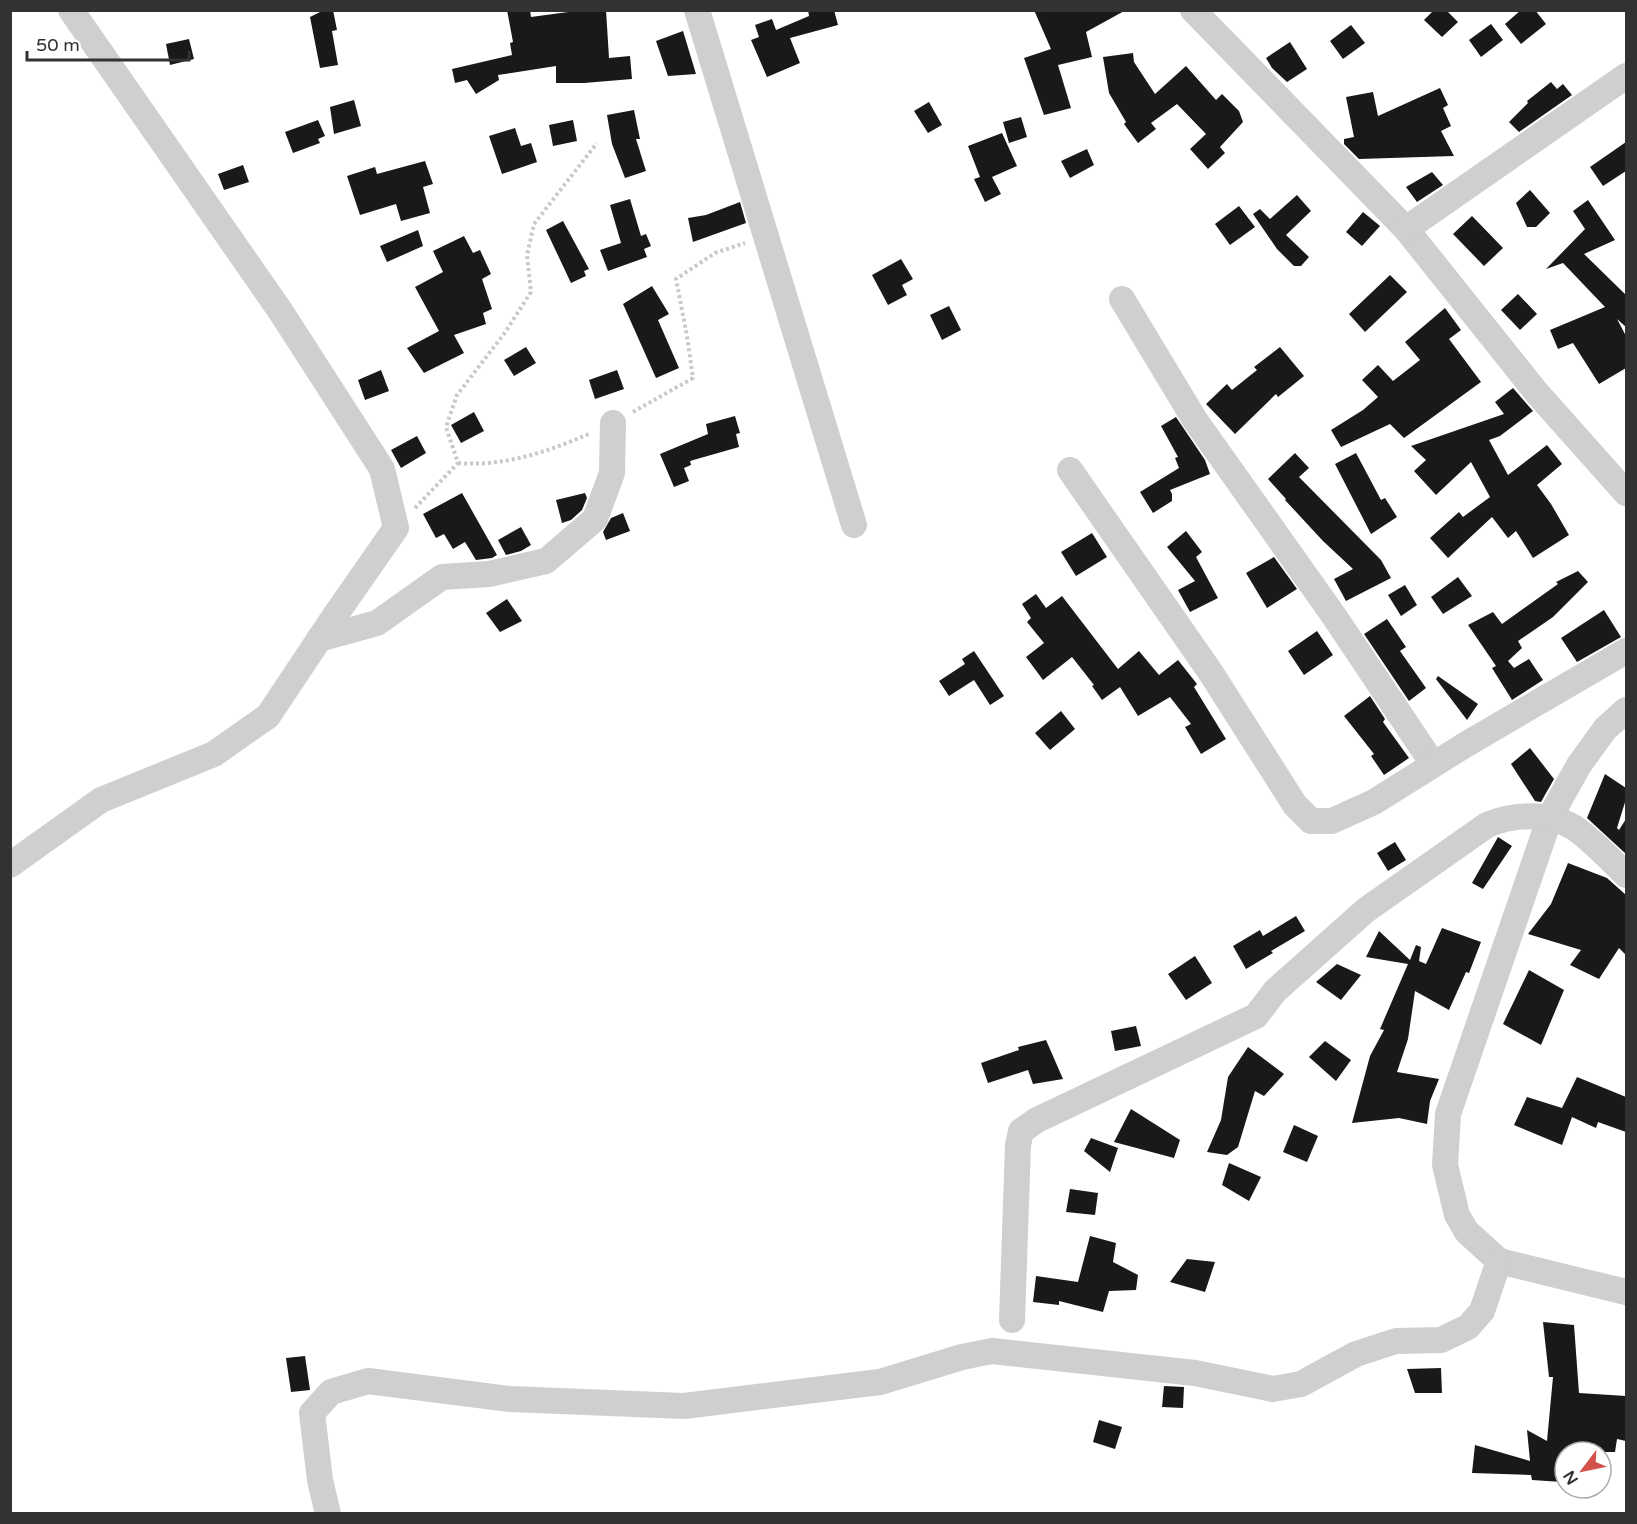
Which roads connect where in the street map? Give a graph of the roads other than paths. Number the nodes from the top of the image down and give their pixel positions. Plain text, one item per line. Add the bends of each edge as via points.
1 (71, 10) edge
2 (696, 10) edge
3 (1193, 10) edge
4 (1626, 76) edge
5 (1406, 229) junction
6 (1122, 299) dead end
7 (613, 423) road end
8 (1070, 470) dead end
9 (1626, 493) edge
10 (854, 525) dead end
11 (319, 639) junction
12 (1626, 651) edge
13 (1626, 710) edge
14 (1433, 764) junction
15 (1550, 818) junction
16 (10, 865) edge
17 (1626, 874) edge
18 (1499, 1261) junction
19 (1626, 1292) edge
20 (1012, 1320) dead end
21 (328, 1514) edge

1 - 11 street via 281,312 382,469 396,528
2 - 10 street
3 - 5 street
4 - 5 street
5 - 9 street via 1537,393
6 - 14 street via 1195,420
7 - 11 street via 612,473 595,519 546,561 489,574 442,578 377,623
8 - 14 street via 1210,673 1295,805 1311,821 1332,821 1374,802
11 - 16 street via 268,716 214,754 101,800
12 - 14 street
13 - 15 street via 1605,729 1586,756
15 - 17 street via 1574,828
15 - 18 street via 1448,1114 1445,1165 1457,1215 1467,1232
15 - 20 street via 1521,816 1487,825 1366,910 1275,991 1256,1016 1021,1131
18 - 19 street
18 - 21 street via 1482,1311 1468,1327 1441,1340 1396,1341 1356,1354 1301,1384 1273,1389 1195,1373 992,1351 880,1382 684,1406 510,1399 368,1381 331,1392 312,1413

